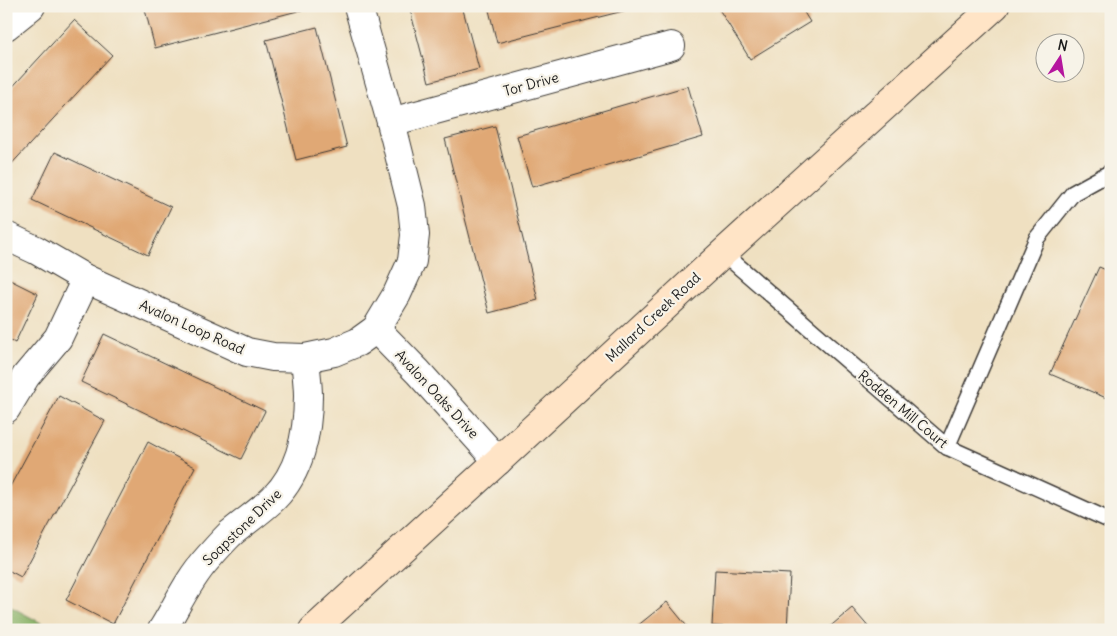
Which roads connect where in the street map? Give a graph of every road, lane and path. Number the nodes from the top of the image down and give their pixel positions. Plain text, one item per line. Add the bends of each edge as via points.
1 (31, 6) edge
2 (358, 6) edge
3 (994, 6) edge
4 (6, 26) edge
5 (672, 46) dead end
6 (391, 122) junction
7 (1111, 172) edge
8 (6, 236) edge
9 (723, 253) junction
10 (86, 279) junction
11 (376, 329) junction
12 (305, 358) junction
13 (6, 408) edge
14 (946, 447) junction
15 (498, 461) junction
16 (1111, 521) edge
17 (371, 577) junction
18 (162, 630) edge
19 (313, 630) edge
20 (338, 630) edge

1 - 4 street
2 - 6 street, Avalon Loop Road
3 - 9 main road, Mallard Creek Road
5 - 6 street, Tor Drive
6 - 11 street, Avalon Loop Road via 412,206 415,235 412,261
7 - 14 lane via 1073,193 1037,238
8 - 10 street, Avalon Loop Road
9 - 14 lane, Rodden Mill Court
9 - 15 main road, Mallard Creek Road
10 - 12 street, Avalon Loop Road via 247,352 273,358
10 - 13 street via 58,338 26,376
11 - 12 street, Avalon Loop Road via 358,342 334,352
11 - 15 street, Avalon Oaks Drive
12 - 18 street, Soapstone Drive via 306,427 291,476 274,498 206,560
14 - 16 lane, Rodden Mill Court
15 - 17 main road, Mallard Creek Road
17 - 19 main road, Mallard Creek Road
17 - 20 main road

